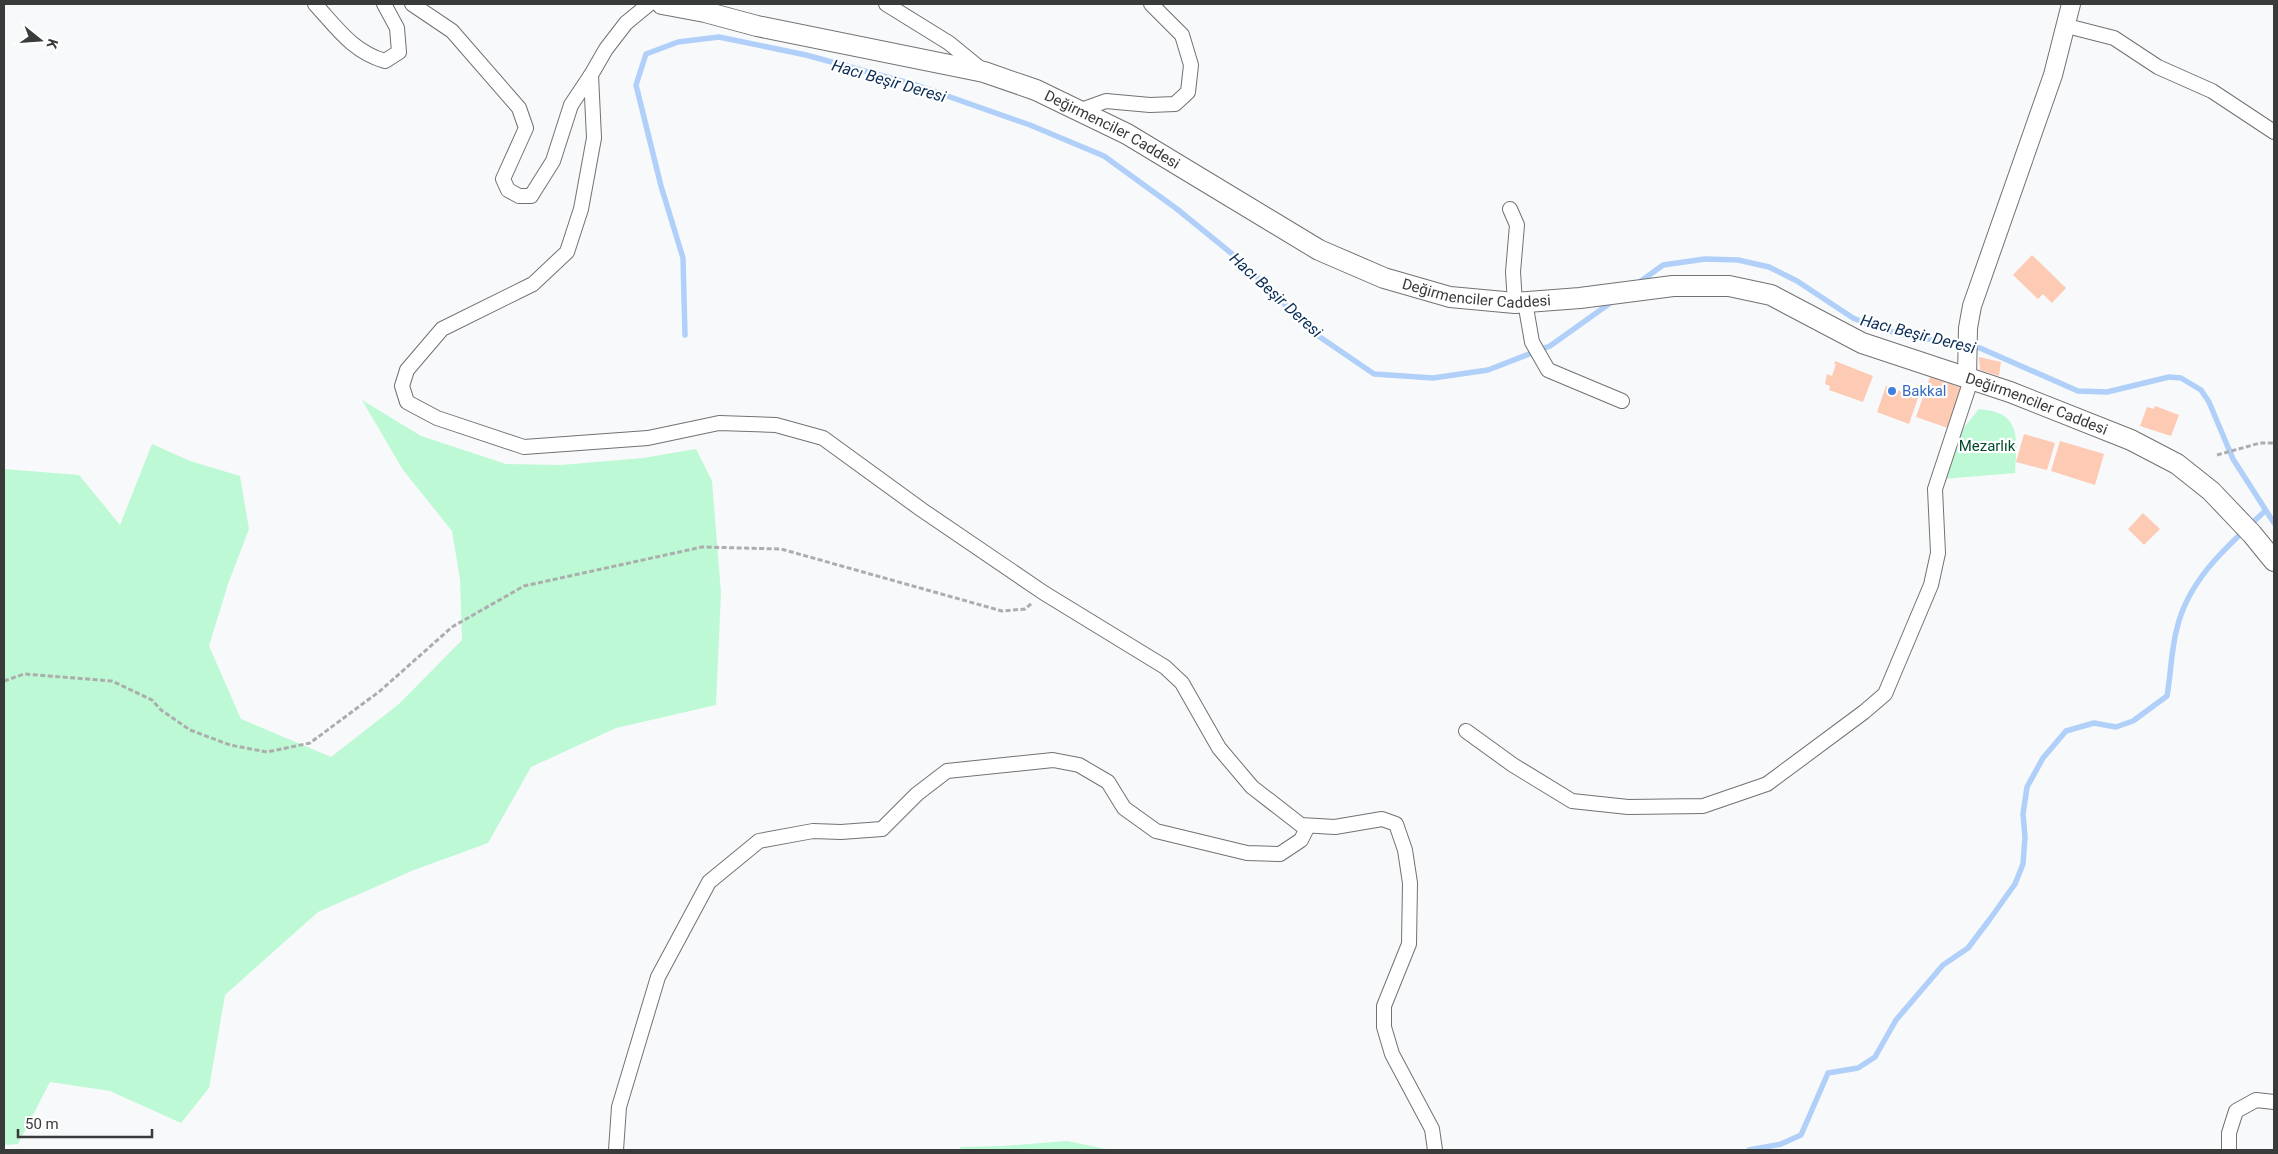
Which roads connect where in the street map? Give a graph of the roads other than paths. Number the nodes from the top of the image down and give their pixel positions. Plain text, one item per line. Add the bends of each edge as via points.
1 (315, 4) edge
2 (384, 4) edge
3 (412, 4) edge
4 (649, 4) edge
5 (662, 4) edge
6 (886, 4) edge
7 (1151, 4) edge
8 (2071, 4) edge
9 (2067, 26) junction
10 (984, 72) junction
11 (591, 75) junction
12 (1081, 110) junction
13 (2274, 132) edge
14 (1510, 210) dead end
15 (1520, 303) junction
16 (1969, 373) junction
17 (1622, 401) dead end
18 (2274, 561) edge
19 (1466, 731) dead end
20 (1308, 826) junction
21 (2274, 1102) edge
22 (616, 1150) edge
23 (1435, 1150) edge
24 (2229, 1150) edge

1 - 2 street via 347,40 369,57 386,61 398,52 397,28
3 - 11 street via 452,31 519,108 526,128 503,179 508,190 519,196 531,196 553,161 571,105
4 - 11 street via 626,23
5 - 10 main road, Değirmenciler Caddesi
6 - 10 street via 949,43
7 - 12 street via 1182,35 1191,65 1188,92 1175,104 1106,101
8 - 9 street
9 - 13 street via 2114,38 2158,67 2212,91
9 - 16 street via 1972,306 1968,328
10 - 12 main road, Değirmenciler Caddesi
11 - 20 street via 594,138 581,209 567,252 533,284 442,329 408,370 402,386 407,402 437,418 524,447 648,438 719,423 776,425 823,438 1044,593 1165,667 1182,684 1219,748 1252,787 1301,825
12 - 15 main road, Değirmenciler Caddesi via 1350,265 1450,296
14 - 15 street via 1516,226 1513,272
15 - 16 main road, Değirmenciler Caddesi via 1673,286 1729,286 1770,295 1862,343
15 - 17 street via 1532,342 1548,370
16 - 18 main road, Değirmenciler Caddesi via 2131,440 2177,464 2211,491 2247,527
16 - 19 street via 1935,489 1938,553 1931,585 1885,694 1767,784 1703,806 1628,807 1572,801
20 - 22 street via 1301,840 1280,854 1247,853 1156,831 1124,808 1108,782 1079,765 1053,760 947,771 917,794 882,830 813,830 759,841 709,882 658,977 619,1107
20 - 23 street via 1335,827 1382,819 1396,824 1405,850 1410,883 1409,944 1384,1006 1384,1027 1392,1054 1432,1129
21 - 24 street via 2256,1100 2236,1111 2229,1133

